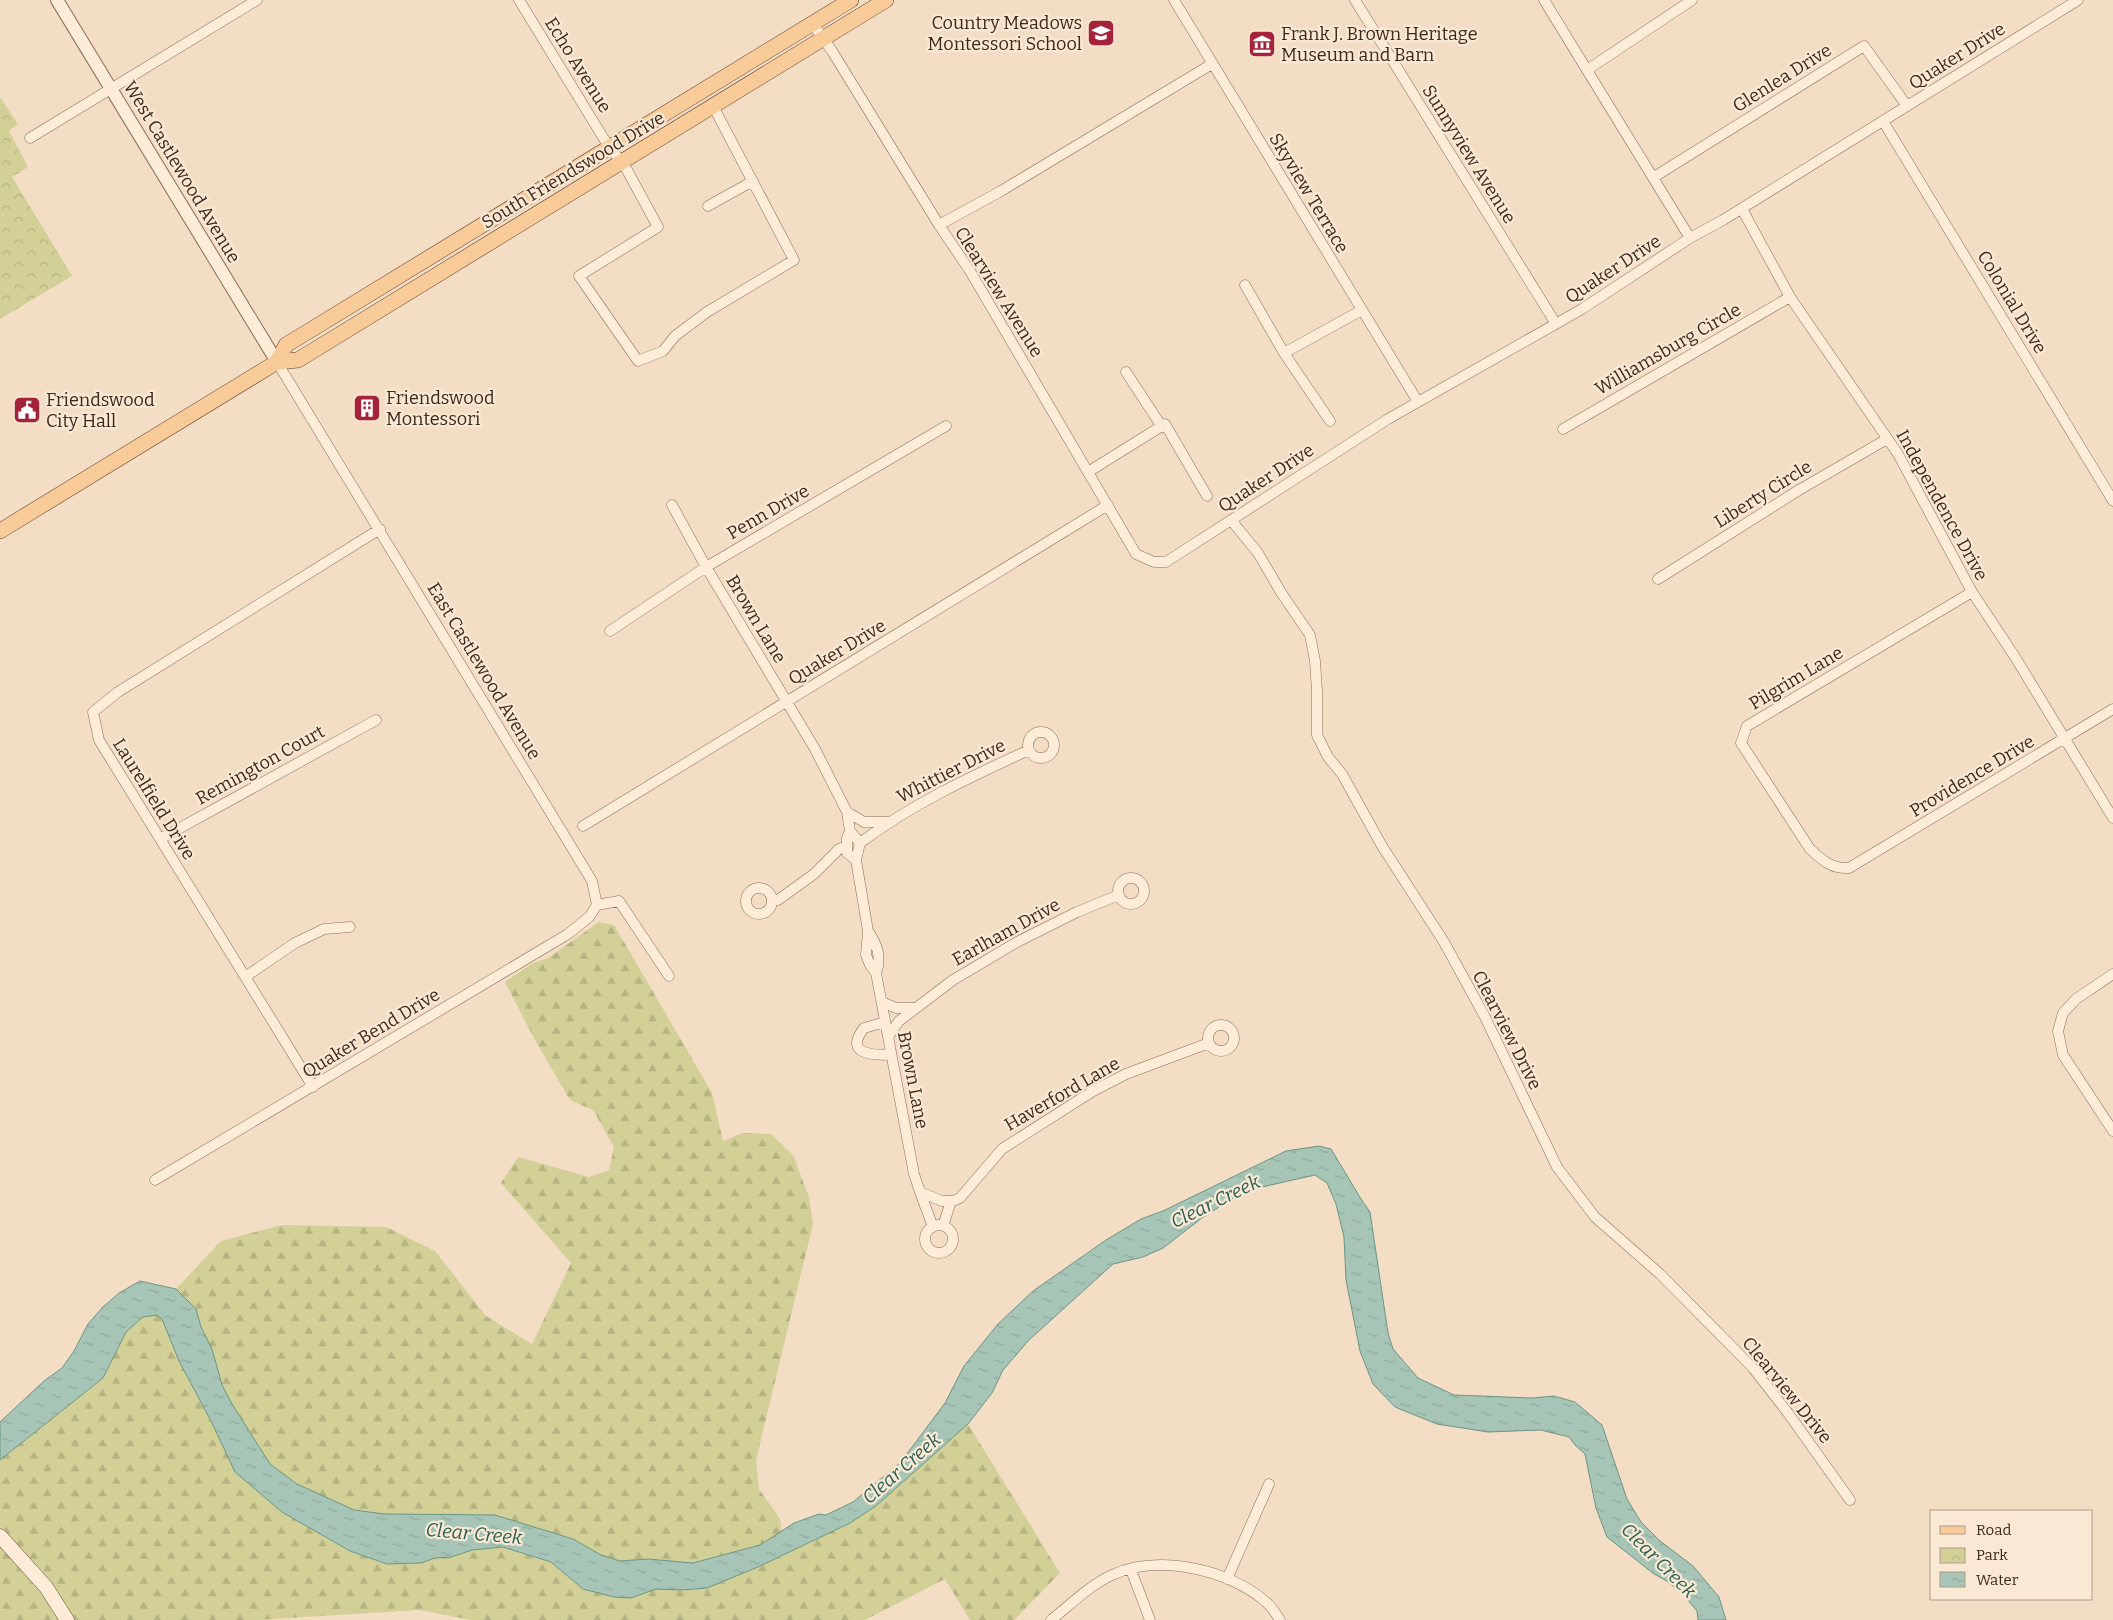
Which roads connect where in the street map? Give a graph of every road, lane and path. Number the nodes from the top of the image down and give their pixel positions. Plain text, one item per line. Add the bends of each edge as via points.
1 (56, 0) edge
2 (257, 0) edge
3 (519, 0) edge
4 (851, 0) edge
5 (886, 0) edge
6 (1174, 0) edge
7 (1355, 0) edge
8 (1544, 0) edge
9 (1692, 0) edge
10 (2078, 0) edge
11 (813, 24) junction
12 (824, 39) junction
13 (1212, 64) junction
14 (1588, 70) junction
15 (110, 89) junction
16 (713, 106) junction
17 (1907, 106) junction
18 (1883, 121) junction
19 (30, 138) dead end
20 (610, 147) junction
21 (621, 162) junction
22 (1654, 177) junction
23 (753, 181) junction
24 (708, 206) dead end
25 (1742, 209) junction
26 (939, 225) junction
27 (1690, 238) junction
28 (1245, 284) dead end
29 (1790, 297) junction
30 (1362, 310) junction
31 (1556, 324) junction
32 (1284, 353) junction
33 (278, 362) junction
34 (1126, 372) dead end
35 (1418, 402) junction
36 (1330, 421) dead end
37 (946, 426) dead end
38 (1162, 426) junction
39 (1563, 429) dead end
40 (1887, 439) junction
41 (1088, 472) junction
42 (1207, 496) dead end
43 (2113, 501) edge
44 (672, 505) dead end
45 (1108, 505) junction
46 (1231, 520) junction
47 (380, 529) junction
48 (0, 531) edge
49 (1164, 562) joint
50 (706, 567) junction
51 (1658, 579) dead end
52 (1972, 592) junction
53 (610, 632) dead end
54 (788, 702) junction
55 (2113, 709) edge
56 (376, 720) dead end
57 (2065, 739) junction
58 (1029, 750) dead end
59 (847, 812) junction
60 (2113, 818) edge
61 (888, 822) junction
62 (583, 826) dead end
63 (850, 831) junction
64 (160, 839) junction
65 (860, 843) junction
66 (846, 846) junction
67 (856, 860) junction
68 (1847, 868) joint
69 (1119, 895) dead end
70 (773, 900) dead end
71 (597, 905) junction
72 (350, 927) dead end
73 (2113, 974) edge
74 (669, 976) dead end
75 (245, 977) junction
76 (882, 1002) junction
77 (914, 1008) junction
78 (885, 1022) junction
79 (888, 1037) junction
80 (1209, 1043) dead end
81 (891, 1055) junction
82 (313, 1087) junction
83 (2113, 1131) edge
84 (155, 1180) dead end
85 (920, 1192) junction
86 (951, 1201) junction
87 (1269, 1484) dead end
88 (1850, 1500) dead end
89 (0, 1536) edge
90 (1131, 1570) junction
91 (1227, 1579) junction
92 (67, 1620) edge
93 (1051, 1620) edge
94 (1150, 1620) edge
95 (1280, 1620) edge

1 - 15 street, West Castlewood Avenue
2 - 15 street
3 - 20 street, Echo Avenue
4 - 11 main road, South Friendswood Drive
5 - 12 main road, South Friendswood Drive
6 - 13 street, Skyview Terrace
7 - 31 street, Sunnyview Avenue
8 - 14 street
9 - 14 street
10 - 17 street, Quaker Drive
11 - 12 street, Clearview Avenue
11 - 20 main road, South Friendswood Drive
12 - 16 main road, South Friendswood Drive
12 - 26 street, Clearview Avenue
13 - 26 street
13 - 30 street, Skyview Terrace
14 - 22 street
15 - 19 street
15 - 33 street, West Castlewood Avenue
16 - 21 main road, South Friendswood Drive
16 - 23 street
17 - 18 street, Quaker Drive
17 - 22 street, Glenlea Drive via 1864,46
18 - 25 street, Quaker Drive
18 - 43 street, Colonial Drive
20 - 21 street, Echo Avenue
20 - 33 main road, South Friendswood Drive via 286,345
21 - 23 street, Echo Avenue via 658,227 579,276 638,361 663,351 675,336 707,312 794,260
21 - 33 main road, South Friendswood Drive via 298,360
22 - 27 street
23 - 24 street
25 - 27 street, Quaker Drive
25 - 29 street, Independence Drive
26 - 41 street, Clearview Avenue via 970,271
27 - 31 street, Quaker Drive
28 - 32 street
29 - 39 street, Williamsburg Circle
29 - 40 street, Independence Drive
30 - 32 street
30 - 35 street, Skyview Terrace
31 - 35 street, Quaker Drive
32 - 36 street
33 - 47 street, East Castlewood Avenue
33 - 48 main road, South Friendswood Drive
34 - 38 street
35 - 46 street, Quaker Drive
37 - 50 street, Penn Drive
38 - 41 street
38 - 42 street via 1166,424
40 - 51 street, Liberty Circle
40 - 52 street, Independence Drive
41 - 45 street, Clearview Avenue
44 - 50 street, Brown Lane
45 - 49 street, Clearview Avenue via 1136,554 1154,562
45 - 54 street, Quaker Drive
46 - 49 street, Quaker Drive
46 - 88 street, Clearview Drive via 1258,552 1310,634 1315,661 1317,735 1328,758 1342,774 1382,846 1444,942 1485,1017 1557,1168 1595,1217 1660,1274 1753,1368
47 - 64 street, Laurelfield Drive via 126,687 93,712 99,740
47 - 71 street, East Castlewood Avenue via 592,880
50 - 53 street, Penn Drive
50 - 54 street, Brown Lane
52 - 57 street, Independence Drive
52 - 68 street, Pilgrim Lane via 1747,726 1741,743 1810,849 1823,862
54 - 59 street, Brown Lane
54 - 62 street, Quaker Drive
55 - 57 street, Providence Drive
56 - 64 street, Remington Court
57 - 60 street, Independence Drive
57 - 68 street, Providence Drive
58 - 61 street, Whittier Drive via 964,780
59 - 61 street, Whittier Drive via 864,822
59 - 63 street, Brown Lane
61 - 65 street, Whittier Drive
63 - 65 street
63 - 66 street, Brown Lane
64 - 75 street, Laurelfield Drive
65 - 67 street, Brown Lane
66 - 67 street, Brown Lane via 848,854
66 - 70 street via 787,894
67 - 76 street, Brown Lane via 868,931 866,955 876,973
69 - 77 street, Earlham Drive via 1017,942 953,980
71 - 74 street via 619,901
71 - 82 street, Quaker Bend Drive via 589,917 568,934
72 - 75 street via 316,932
73 - 83 street via 2076,999 2063,1013 2058,1031 2063,1055
75 - 82 street, Laurelfield Drive
76 - 77 street via 896,1008
76 - 78 street, Brown Lane
77 - 79 street, Earlham Drive via 899,1020
78 - 79 street, Brown Lane
78 - 81 street via 864,1028 858,1044 866,1054
79 - 81 street, Brown Lane
80 - 86 street, Haverford Lane via 1126,1074 1093,1091 1002,1149 960,1198
81 - 85 street, Brown Lane
82 - 84 street, Quaker Bend Drive
85 - 86 street
85 - 86 street, Brown Lane via 938,1226
87 - 91 street
89 - 92 main road via 46,1587
90 - 91 street via 1162,1565 1188,1567
90 - 93 street via 1112,1575
90 - 94 street
91 - 95 street via 1247,1588 1267,1603

